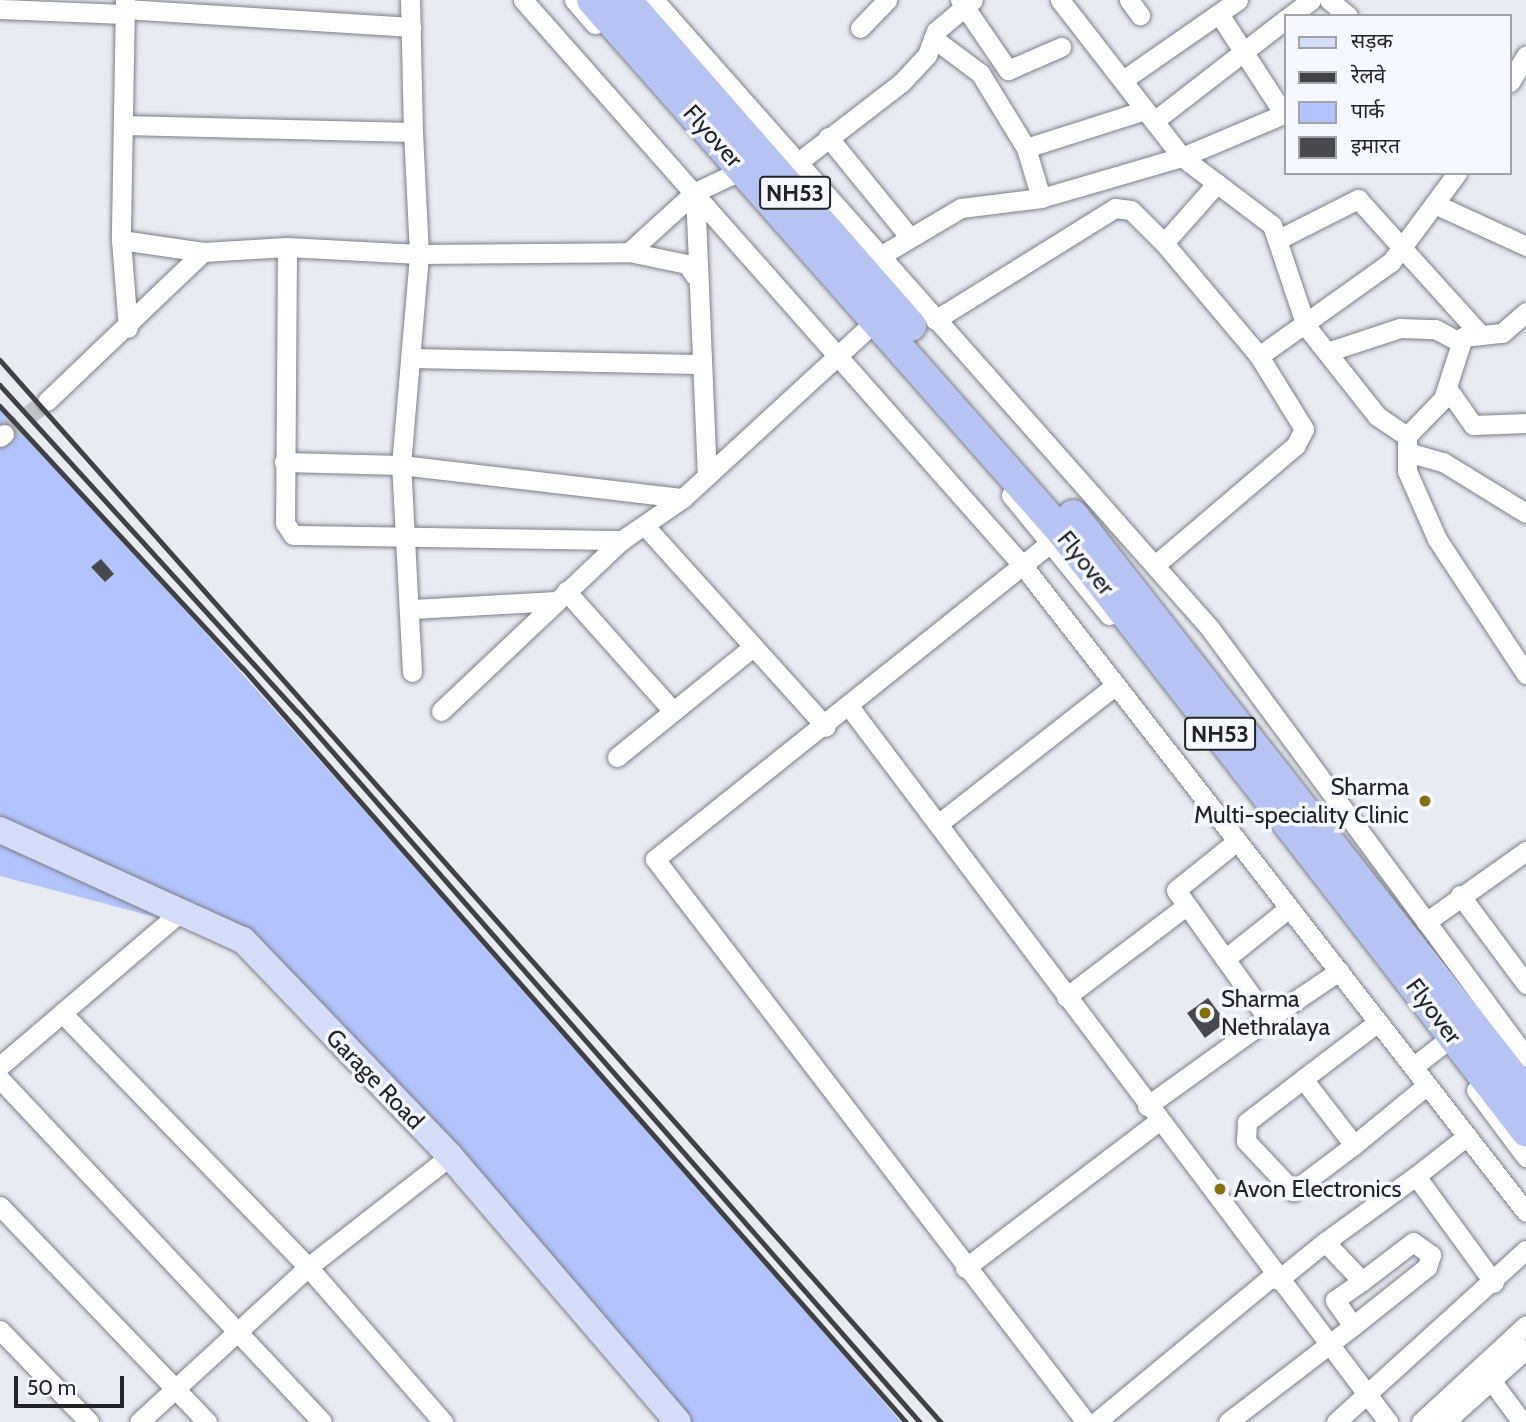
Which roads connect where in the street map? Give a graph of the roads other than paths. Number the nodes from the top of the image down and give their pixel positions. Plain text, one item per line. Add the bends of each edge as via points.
1 (410, 0) edge
2 (523, 0) edge
3 (574, 0) edge
4 (592, 0) edge
5 (887, 0) edge
6 (1060, 0) edge
7 (1238, 0) edge
8 (1311, 0) edge
9 (1329, 0) edge
10 (966, 2) edge
11 (5, 6) edge
12 (125, 8) edge
13 (627, 9) edge
14 (1219, 13) junction
15 (1292, 14) edge
16 (1346, 14) edge
17 (1284, 20) edge
18 (411, 27) junction
19 (860, 28) dead end
20 (933, 38) junction
21 (1060, 47) dead end
22 (1245, 51) junction
23 (1526, 55) edge
24 (1115, 69) junction
25 (1512, 79) edge
26 (1284, 111) edge
27 (1284, 113) edge
28 (1150, 116) junction
29 (123, 125) junction
30 (413, 132) junction
31 (828, 137) junction
32 (1026, 148) junction
33 (1182, 157) junction
34 (797, 163) junction
35 (731, 175) junction
36 (1456, 175) edge
37 (1217, 183) junction
38 (695, 192) junction
39 (1041, 198) junction
40 (1437, 205) junction
41 (908, 235) junction
42 (1279, 239) junction
43 (121, 240) junction
44 (1164, 243) junction
45 (1526, 246) edge
46 (287, 247) junction
47 (1401, 251) junction
48 (203, 252) junction
49 (629, 252) junction
50 (419, 254) junction
51 (880, 256) junction
52 (695, 276) junction
53 (1526, 312) edge
54 (1306, 326) junction
55 (128, 328) junction
56 (868, 328) junction
57 (1479, 333) junction
58 (918, 334) junction
59 (1459, 342) junction
60 (1330, 351) junction
61 (1259, 356) junction
62 (837, 357) junction
63 (410, 358) junction
64 (698, 364) junction
65 (1447, 388) junction
66 (47, 401) tunnel mouth
67 (1526, 423) edge
68 (1407, 444) junction
69 (284, 462) junction
70 (401, 465) junction
71 (707, 476) junction
72 (683, 498) junction
73 (1526, 513) edge
74 (645, 526) junction
75 (622, 540) junction
76 (403, 541) junction
77 (1050, 543) junction
78 (1154, 565) junction
79 (1024, 567) junction
80 (561, 596) junction
81 (413, 609) junction
82 (753, 647) junction
83 (412, 672) dead end
84 (1526, 674) edge
85 (1116, 685) junction
86 (851, 709) junction
87 (441, 711) dead end
88 (673, 711) junction
89 (826, 727) junction
90 (617, 757) dead end
91 (938, 824) junction
92 (0, 830) edge
93 (1237, 841) junction
94 (1526, 851) edge
95 (1460, 895) junction
96 (1186, 906) junction
97 (1289, 908) junction
98 (178, 914) junction
99 (1426, 922) junction
100 (1225, 959) junction
101 (1339, 971) junction
102 (1526, 984) edge
103 (1066, 997) junction
104 (62, 1013) junction
105 (1268, 1019) junction
106 (1378, 1022) junction
107 (1442, 1044) junction
108 (1526, 1057) edge
109 (0, 1066) edge
110 (1413, 1067) junction
111 (0, 1079) edge
112 (1303, 1079) junction
113 (1427, 1085) junction
114 (1526, 1093) edge
115 (1153, 1113) junction
116 (1526, 1131) edge
117 (1467, 1136) junction
118 (1354, 1145) junction
119 (450, 1156) junction
120 (1526, 1157) edge
121 (1416, 1176) junction
122 (0, 1206) edge
123 (1526, 1212) edge
124 (1325, 1242) junction
125 (1526, 1250) edge
126 (308, 1266) junction
127 (965, 1268) junction
128 (1276, 1278) junction
129 (1362, 1281) junction
130 (1493, 1283) junction
131 (1526, 1325) edge
132 (1353, 1326) junction
133 (0, 1330) edge
134 (242, 1331) junction
135 (1326, 1345) junction
136 (1526, 1349) edge
137 (1491, 1380) junction
138 (179, 1389) junction
139 (1365, 1397) junction
140 (89, 1422) edge
141 (139, 1422) edge
142 (207, 1422) edge
143 (321, 1422) edge
144 (443, 1422) edge
145 (678, 1422) edge
146 (1086, 1422) edge
147 (1096, 1422) edge
148 (1228, 1422) edge
149 (1336, 1422) edge
150 (1388, 1422) edge
151 (1421, 1422) edge
152 (1446, 1422) edge
153 (1522, 1422) edge

1 - 18 street
2 - 38 street
3 - 13 street
4 - 13 highway, NH53
5 - 19 street
6 - 24 street
7 - 14 street
8 - 15 street
9 - 16 street
10 - 20 street
10 - 21 street via 1008,70
11 - 12 street
12 - 18 street
12 - 29 street
13 - 34 street
13 - 35 street
13 - 58 highway, Flyover / NH53
14 - 22 street
14 - 24 street
17 - 22 street
18 - 30 street
20 - 31 street via 927,55 901,83
20 - 32 street via 980,74
22 - 26 street
22 - 28 street
23 - 25 street
24 - 28 street
27 - 33 street
28 - 32 street
28 - 33 street
29 - 30 street
29 - 43 street
30 - 50 street
31 - 34 street
31 - 41 street
32 - 39 street
33 - 37 street
33 - 39 street
34 - 51 street
35 - 38 street
35 - 56 street
36 - 40 street
37 - 42 street
37 - 44 street
38 - 49 street
38 - 52 street
38 - 62 street
39 - 41 street via 961,208
40 - 45 street
40 - 47 street
41 - 51 street
42 - 47 street via 1354,198
42 - 54 street
43 - 48 street
43 - 55 street
44 - 58 street via 1131,209 1115,208
44 - 61 street
46 - 48 street
46 - 50 street
46 - 69 street
47 - 54 street
47 - 57 street
48 - 55 street
49 - 50 street
49 - 52 street via 687,264
50 - 63 street
51 - 58 street
52 - 64 street
53 - 57 street via 1502,333
54 - 60 street
54 - 61 street
55 - 66 street
56 - 62 street
56 - 77 street
57 - 59 street
58 - 78 street
58 - 114 highway, Flyover / NH53 via 1179,644
58 - 116 highway, Flyover / NH53 via 1062,533
59 - 60 street via 1435,329 1400,328
59 - 65 street
60 - 68 street via 1377,416
61 - 78 street via 1299,413 1302,437
62 - 71 street
62 - 79 street
63 - 64 street
63 - 70 street
64 - 71 street
65 - 67 street via 1473,425
65 - 68 street
68 - 73 street
68 - 84 street via 1407,471 1437,539
69 - 70 street
69 - 76 street via 285,523 293,535
70 - 72 street
70 - 76 street
71 - 72 street
72 - 74 street
74 - 75 street
74 - 82 street
75 - 76 street
75 - 80 street
76 - 81 street
77 - 79 street
77 - 107 street via 1229,764
78 - 99 street via 1354,817
79 - 85 street
79 - 86 street
80 - 81 street
80 - 87 street
80 - 88 street
81 - 83 street
82 - 88 street
82 - 89 street
85 - 91 street
85 - 93 street
86 - 89 street
86 - 91 street
88 - 90 street
89 - 127 street via 663,849 658,869
91 - 103 street
92 - 98 main road, Garage Road
93 - 96 street via 1178,884 1176,890
93 - 97 street
94 - 95 street
95 - 99 street
95 - 102 street
96 - 100 street
96 - 103 street
97 - 100 street
97 - 101 street
98 - 104 street
98 - 119 main road, Garage Road via 243,940
99 - 108 street
100 - 105 street
101 - 105 street
101 - 106 street
103 - 115 street
104 - 109 street
104 - 126 street
105 - 115 street
106 - 110 street
106 - 112 street
107 - 110 street
107 - 120 street
110 - 113 street
111 - 134 street
112 - 118 street
112 - 118 street via 1244,1125 1253,1150 1293,1192
113 - 117 street
113 - 118 street
115 - 127 street
115 - 128 street
117 - 121 street
117 - 123 street
119 - 126 street
119 - 145 main road, Garage Road
121 - 124 street
121 - 130 street
122 - 138 street
124 - 128 street
124 - 129 street
125 - 130 street
126 - 134 street
126 - 144 street
127 - 146 street
128 - 135 street
128 - 147 street
129 - 132 street via 1335,1300
129 - 132 street via 1413,1242 1432,1255 1427,1268
130 - 139 street
131 - 151 street
132 - 135 street
133 - 140 street
134 - 138 street
134 - 143 street
135 - 139 street
135 - 148 street
136 - 137 street
137 - 152 street
137 - 153 street
138 - 141 street
138 - 142 street
139 - 149 street
139 - 150 street

